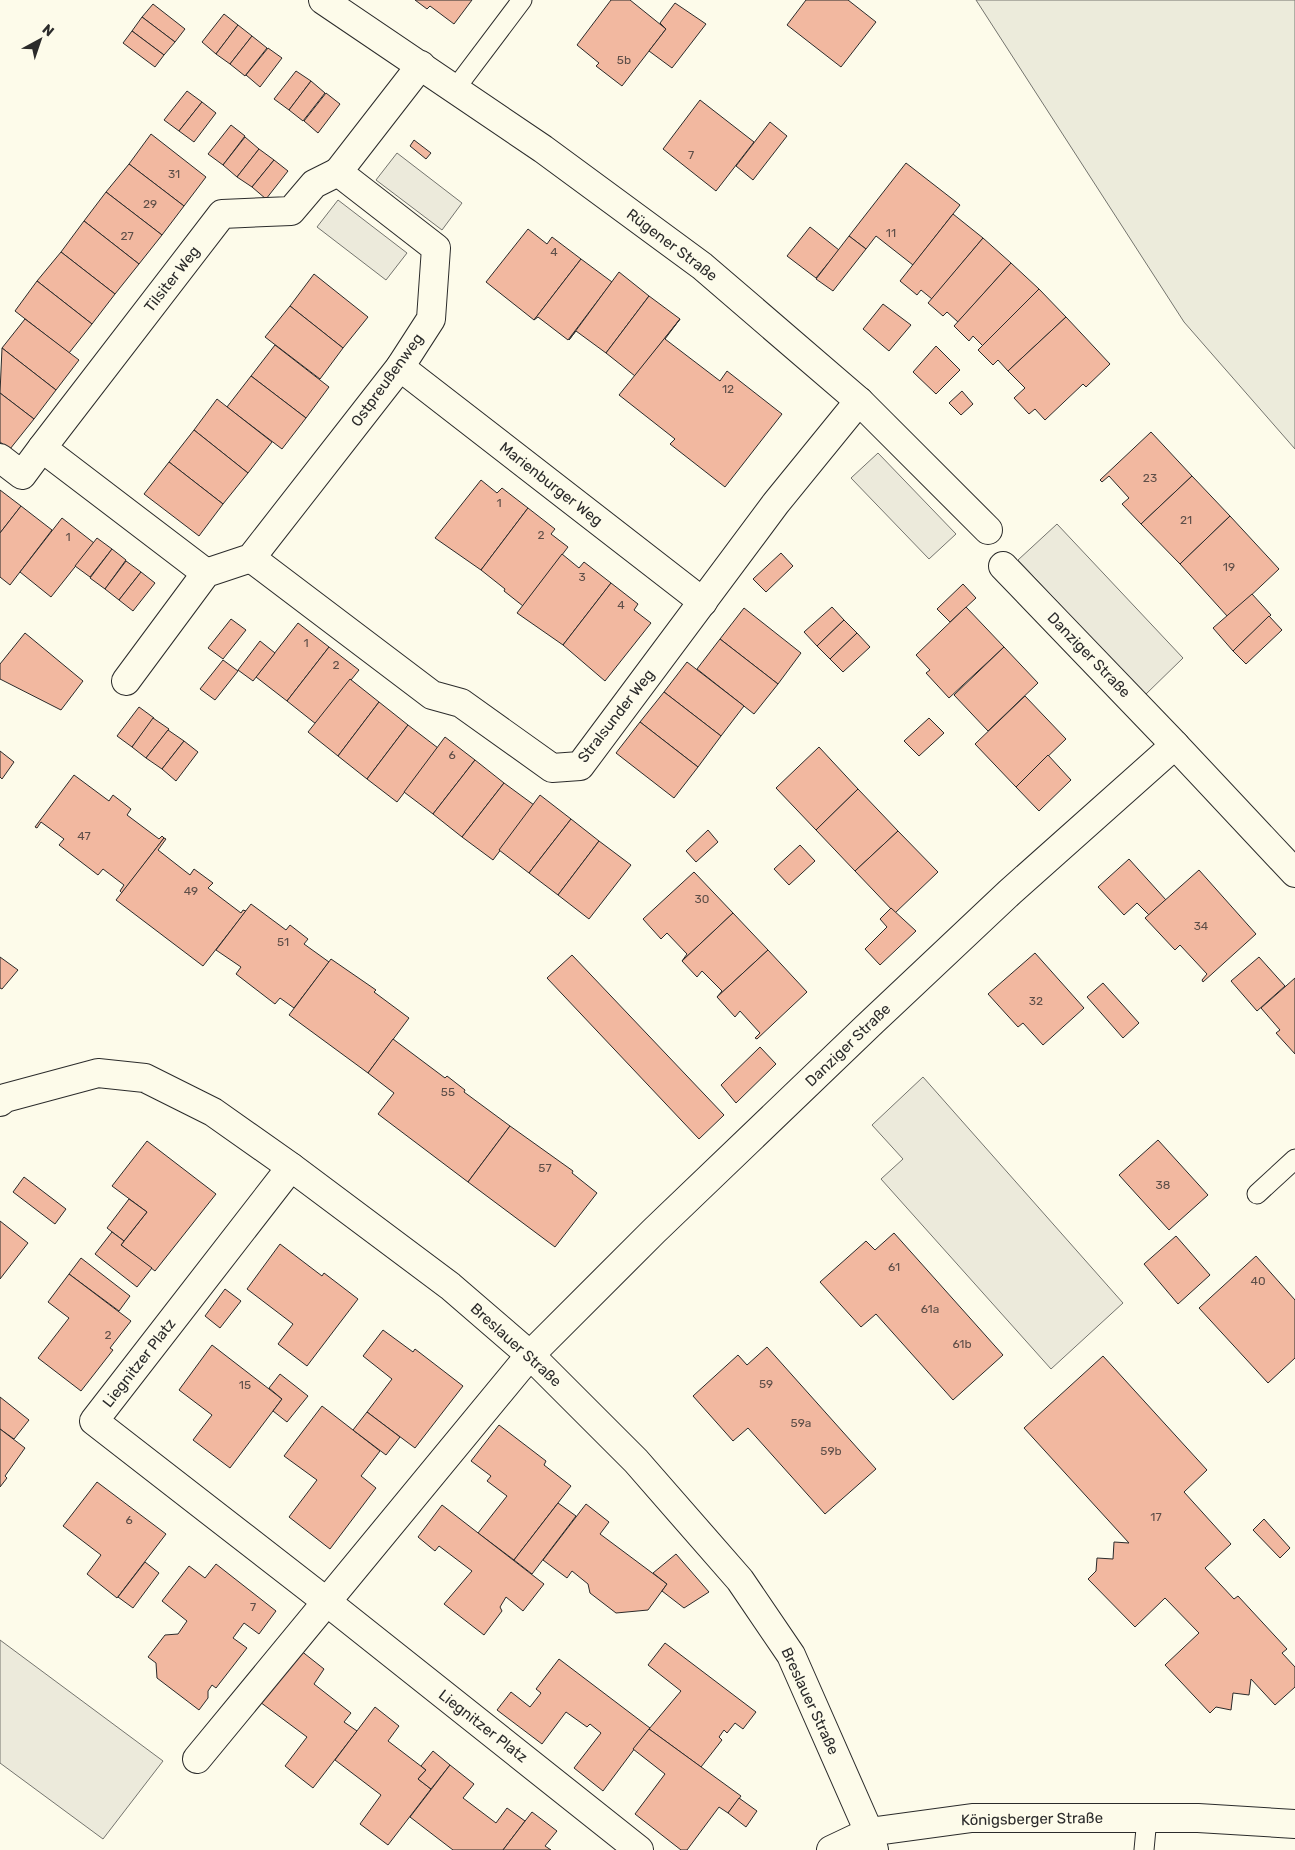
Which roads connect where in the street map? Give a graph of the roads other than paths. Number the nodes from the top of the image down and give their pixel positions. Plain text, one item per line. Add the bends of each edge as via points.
1 (323, 0) edge
2 (522, 0) edge
3 (420, 65) junction
4 (455, 89) junction
5 (338, 172) junction
6 (400, 367) junction
7 (859, 401) junction
8 (42, 448) junction
9 (0, 458) edge
10 (988, 530) dead end
11 (251, 558) junction
12 (1003, 566) dead end
13 (206, 573) junction
14 (703, 602) junction
15 (126, 681) dead end
16 (1174, 745) junction
17 (1295, 873) edge
18 (0, 1102) edge
19 (1295, 1159) edge
20 (292, 1167) junction
21 (1257, 1194) dead end
22 (530, 1355) junction
23 (327, 1602) junction
24 (197, 1759) dead end
25 (1147, 1818) junction
26 (1295, 1824) edge
27 (871, 1841) edge
28 (639, 1850) edge
29 (831, 1850) edge
30 (1144, 1850) edge

1 - 3 street, Rügener Straße
2 - 4 lane
3 - 4 street, Rügener Straße
3 - 5 street
4 - 7 street, Rügener Straße via 702,266
5 - 6 street, Ostpreußenweg via 436,248 431,318
5 - 8 street, Tilsiter Weg via 314,184 291,211 222,214
6 - 11 street, Ostpreußenweg
6 - 14 street, Marienburger Weg
7 - 10 street, Rügener Straße
7 - 14 street, Stralsunder Weg via 776,503
8 - 9 street, Tilsiter Weg via 22,474
8 - 13 street
11 - 13 street
11 - 14 street, Stralsunder Weg via 432,695 461,703 552,768 580,766
12 - 16 street, Danziger Straße
13 - 15 street
16 - 17 street, Danziger Straße
16 - 22 street, Danziger Straße via 873,1020
18 - 20 street, Breslauer Straße via 4,1098 98,1073 145,1078 213,1112
19 - 21 lane
20 - 22 street, Breslauer Straße via 450,1286
20 - 23 street, Liegnitzer Platz via 94,1421
22 - 23 street
22 - 27 street, Breslauer Straße via 636,1461 740,1580 791,1655
23 - 24 street
23 - 28 street, Liegnitzer Platz
25 - 26 street, Königsberger Straße
25 - 27 street, Königsberger Straße via 972,1818
25 - 30 lane
27 - 29 street, Königsberger Straße

